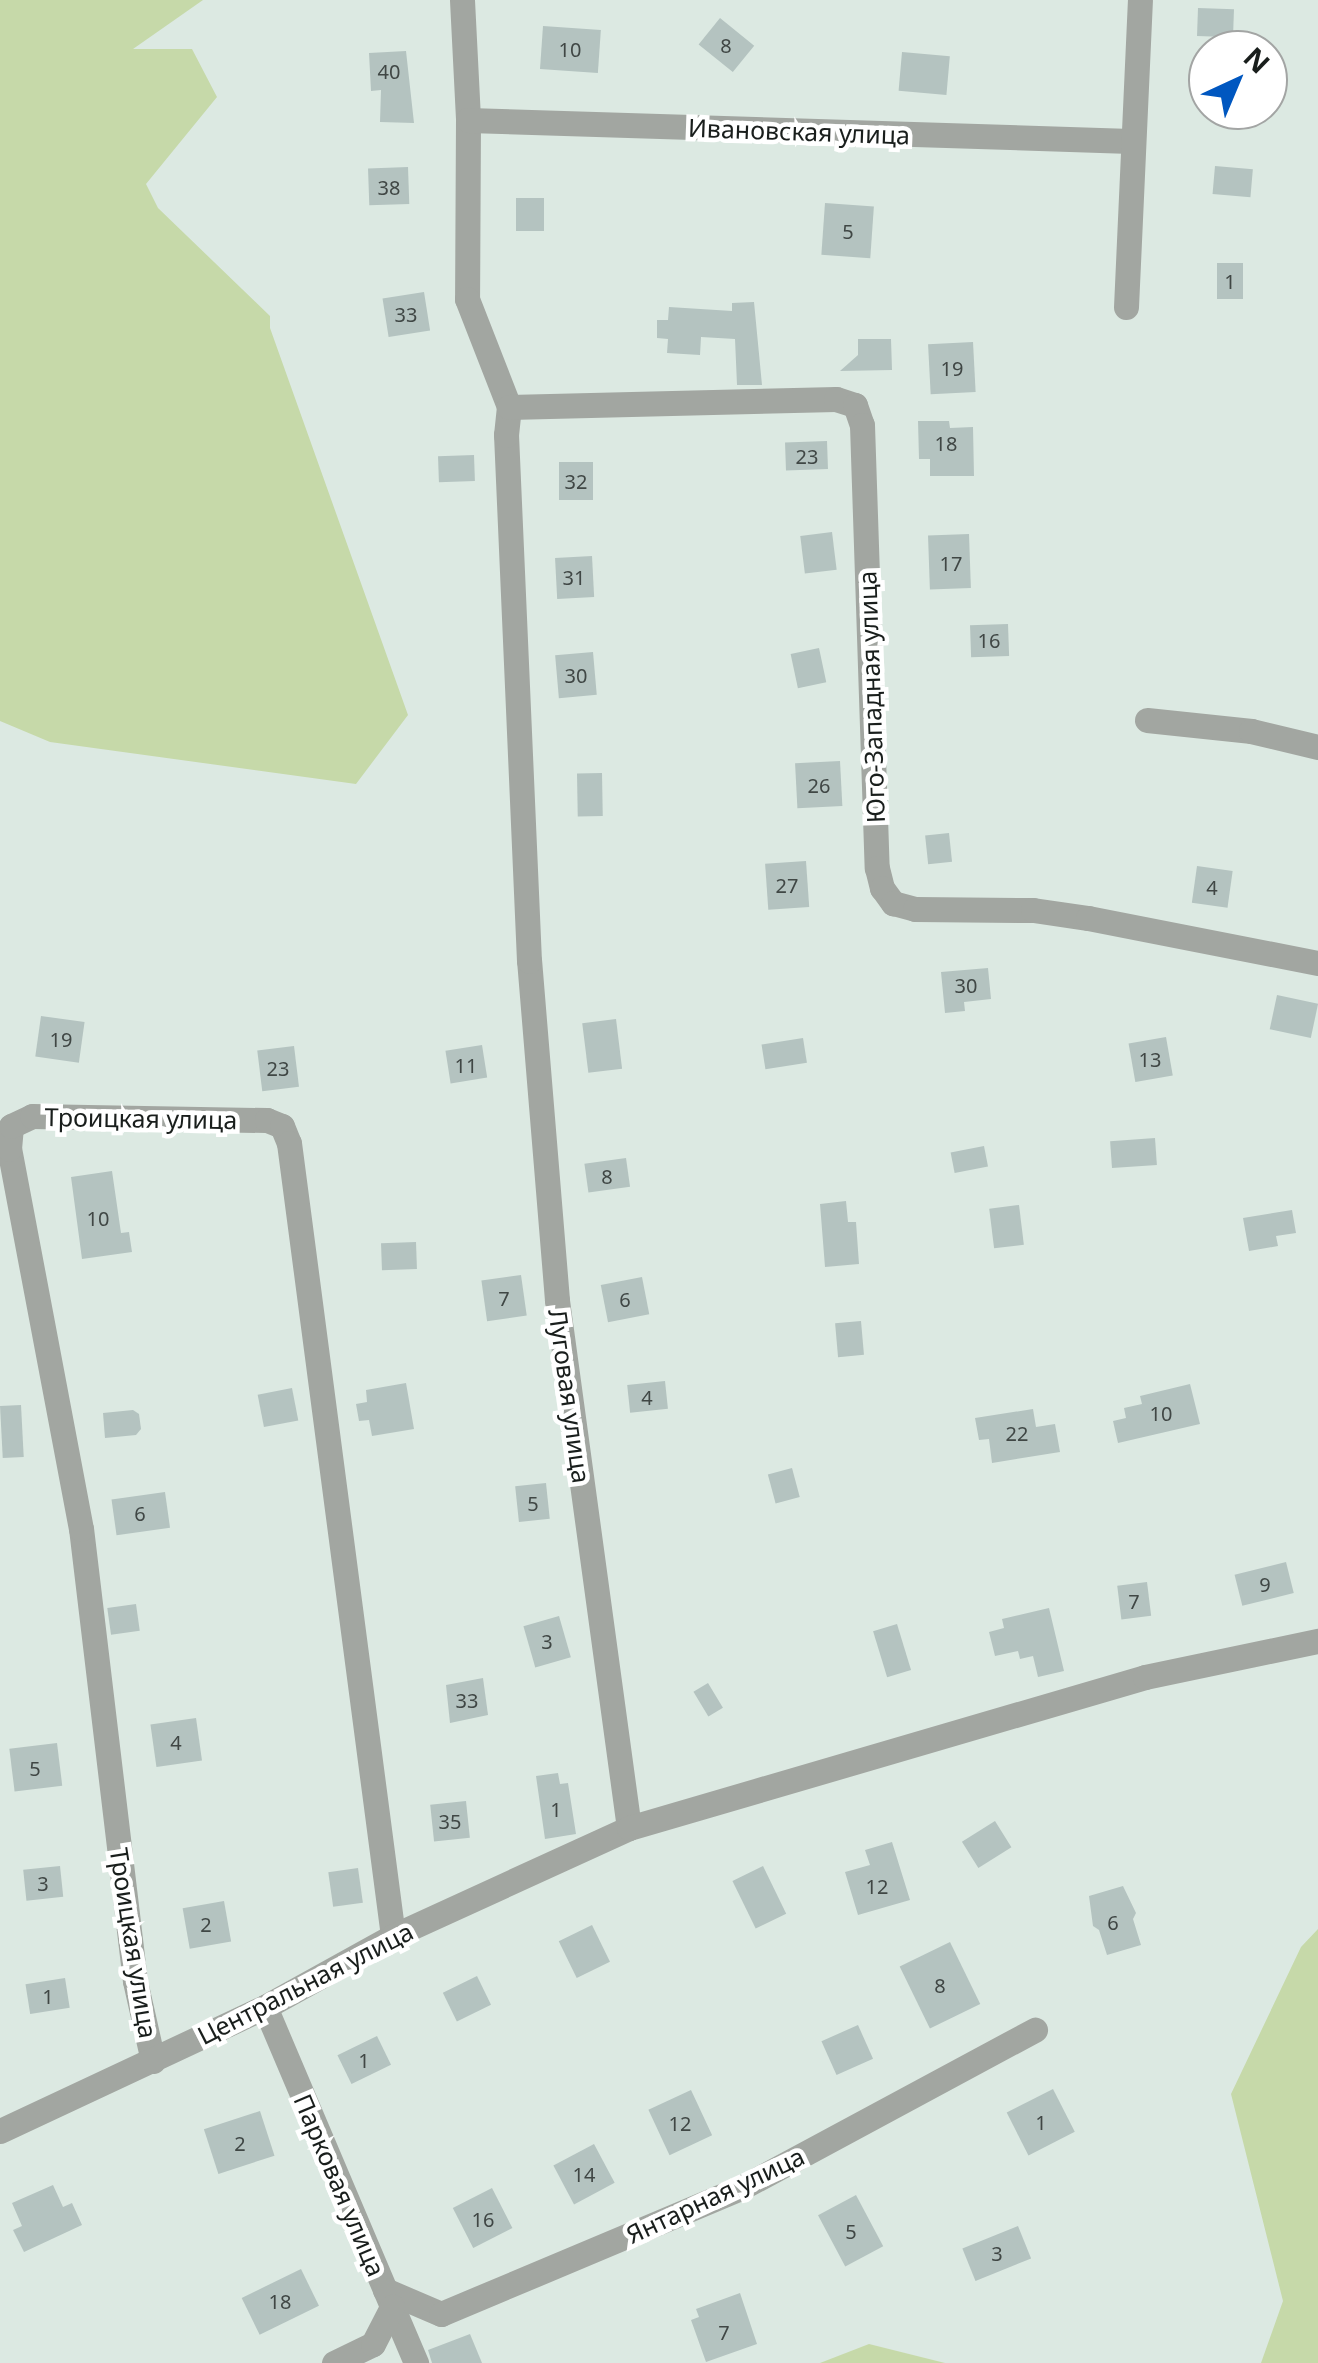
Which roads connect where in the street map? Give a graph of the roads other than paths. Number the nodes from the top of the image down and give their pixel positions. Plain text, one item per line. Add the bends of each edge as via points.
1 (462, 0) edge
2 (1140, 0) edge
3 (468, 120) junction
4 (1131, 141) junction
5 (1126, 307) dead end
6 (508, 407) junction
7 (1147, 720) dead end
8 (1318, 748) edge
9 (1318, 963) edge
10 (1318, 1641) edge
11 (628, 1828) junction
12 (393, 1936) junction
13 (265, 2007) junction
14 (1036, 2030) dead end
15 (153, 2061) junction
16 (0, 2130) edge
17 (389, 2298) junction
18 (334, 2363) edge
19 (416, 2363) edge

1 - 3 street
2 - 4 street
3 - 4 street, Ивановская улица
3 - 6 street via 467,299
4 - 5 street
6 - 9 street, Юго-Западная улица via 836,400 855,406 862,425 877,868 893,903 1033,910
6 - 11 street, Луговая улица via 528,962 557,1300
7 - 8 street via 1250,731
10 - 11 street, Центральная улица via 1145,1677
11 - 12 street, Центральная улица
12 - 13 street, Центральная улица
12 - 15 street, Троицкая улица via 282,1126 266,1120 32,1116 10,1126 81,1529 135,1981
13 - 15 street, Центральная улица
13 - 17 street, Парковая улица
14 - 17 street, Янтарная улица via 741,2188 441,2314
15 - 16 street, Центральная улица
17 - 18 street via 373,2344
17 - 19 street, Парковая улица

